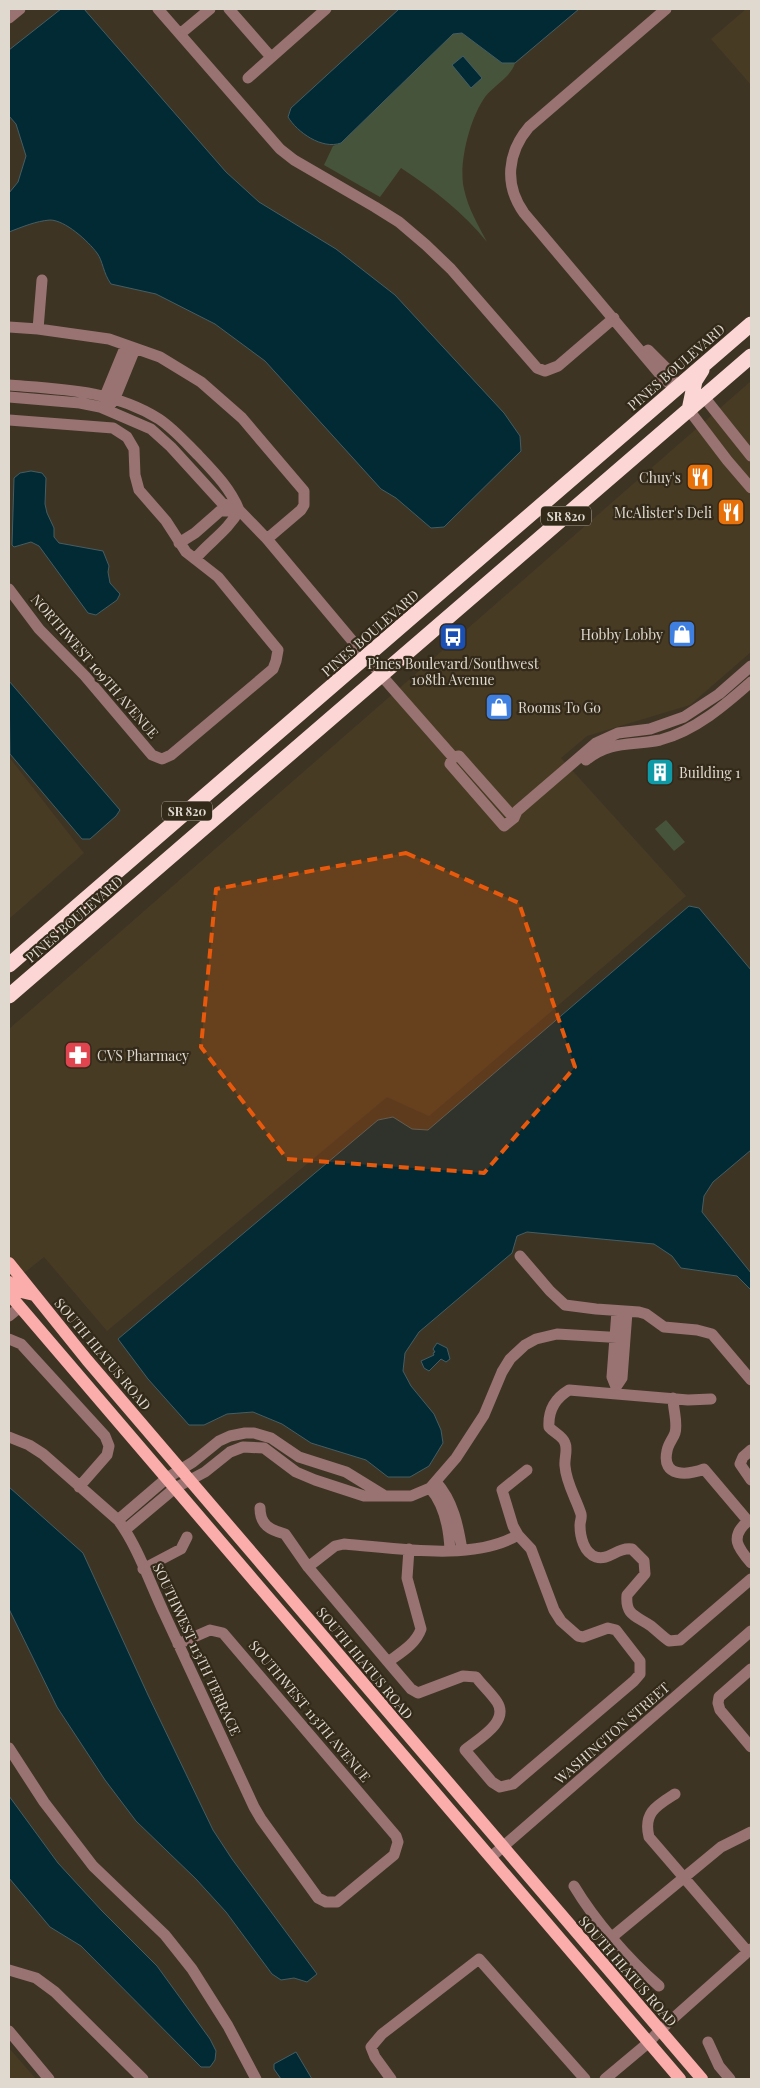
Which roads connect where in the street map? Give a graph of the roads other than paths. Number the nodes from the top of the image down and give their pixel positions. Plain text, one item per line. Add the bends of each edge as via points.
1 (20, 9) edge
2 (158, 9) edge
3 (210, 9) edge
4 (228, 9) edge
5 (326, 9) edge
6 (666, 9) edge
7 (9, 18) edge
8 (180, 34) junction
9 (270, 57) junction
10 (248, 78) dead end
11 (42, 280) dead end
12 (614, 318) junction
13 (751, 324) edge
14 (9, 327) edge
15 (38, 329) junction
16 (131, 347) junction
17 (751, 356) edge
18 (705, 364) junction
19 (9, 385) edge
20 (676, 389) junction
21 (9, 397) edge
22 (110, 397) junction
23 (704, 397) junction
24 (107, 409) junction
25 (689, 410) junction
26 (9, 420) edge
27 (671, 426) junction
28 (751, 456) edge
29 (751, 488) edge
30 (239, 510) junction
31 (267, 539) junction
32 (179, 543) junction
33 (195, 558) junction
34 (9, 589) edge
35 (366, 658) junction
36 (751, 666) edge
37 (381, 675) junction
38 (751, 682) edge
39 (453, 757) junction
40 (514, 818) junction
41 (9, 965) edge
42 (9, 996) edge
43 (520, 1256) dead end
44 (9, 1263) edge
45 (9, 1282) edge
46 (34, 1295) junction
47 (13, 1301) edge
48 (622, 1311) junction
49 (9, 1316) edge
50 (9, 1338) edge
51 (620, 1338) junction
52 (87, 1360) junction
53 (751, 1380) edge
54 (616, 1390) junction
55 (674, 1398) junction
56 (711, 1399) dead end
57 (9, 1437) edge
58 (751, 1450) edge
59 (180, 1468) junction
60 (527, 1470) dead end
61 (190, 1480) junction
62 (751, 1480) edge
63 (171, 1483) junction
64 (433, 1485) junction
65 (79, 1487) junction
66 (384, 1496) junction
67 (260, 1508) dead end
68 (118, 1520) junction
69 (125, 1530) junction
70 (518, 1535) junction
71 (187, 1537) dead end
72 (409, 1549) junction
73 (456, 1550) junction
74 (751, 1563) edge
75 (308, 1567) junction
76 (143, 1569) junction
77 (751, 1579) edge
78 (751, 1631) edge
79 (178, 1644) junction
80 (388, 1662) junction
81 (751, 1669) edge
82 (751, 1747) edge
83 (9, 1748) edge
84 (675, 1794) dead end
85 (751, 1832) edge
86 (503, 1847) junction
87 (491, 1857) junction
88 (685, 1879) junction
89 (574, 1886) dead end
90 (326, 1902) joint
91 (612, 1937) junction
92 (750, 1951) edge
93 (9, 1970) edge
94 (659, 1986) dead end
95 (660, 2030) junction
96 (9, 2031) edge
97 (708, 2042) dead end
98 (648, 2043) junction
99 (49, 2079) edge
100 (143, 2079) edge
101 (256, 2079) edge
102 (391, 2079) edge
103 (585, 2079) edge
104 (605, 2079) edge
105 (680, 2079) edge
106 (702, 2079) edge
107 (730, 2079) edge

1 - 7 street
2 - 8 street
3 - 8 street
4 - 9 street
5 - 9 street
6 - 12 street via 529,127 514,151 510,177 513,192 524,213
8 - 12 street via 280,149 406,228 451,270 537,368 545,371 558,366
9 - 10 street
11 - 15 street
12 - 20 street via 639,348 649,350 670,372
13 - 18 highway, PINES BOULEVARD / SR 820
14 - 15 street
15 - 16 street via 109,338
16 - 22 street
16 - 31 street via 160,356 201,382 242,418 304,491 301,510
17 - 23 highway, PINES BOULEVARD / SR 820
18 - 20 highway, PINES BOULEVARD / SR 820
18 - 25 highway via 695,381
19 - 22 street
20 - 27 highway
20 - 35 highway, PINES BOULEVARD / SR 820
21 - 24 street via 80,403
22 - 24 street
22 - 30 street via 159,419 181,437 232,494
23 - 25 highway, PINES BOULEVARD / SR 820
23 - 28 street
24 - 30 street via 150,429 222,503
25 - 27 highway, PINES BOULEVARD / SR 820
25 - 29 street
26 - 32 street via 113,428 127,438 134,449 139,490 166,521
27 - 37 highway, PINES BOULEVARD / SR 820
30 - 31 street
30 - 32 street via 220,512
30 - 33 street via 232,523
31 - 35 street
32 - 33 street
33 - 34 street, NORTHWEST 109TH AVENUE via 218,577 278,650 273,670 171,755 162,759 152,754 85,676 39,629
35 - 37 street
35 - 41 highway, PINES BOULEVARD / SR 820
36 - 40 street via 684,718 650,729 618,733 596,743 517,811
37 - 39 street
37 - 42 highway, PINES BOULEVARD / SR 820
38 - 40 street via 716,711 674,735 598,751 521,817
39 - 40 street via 459,756
39 - 40 street via 450,764 504,826
43 - 48 street via 565,1305
44 - 46 main road, SOUTH HIATUS ROAD
45 - 46 main road via 21,1292
46 - 52 main road, SOUTH HIATUS ROAD
47 - 49 street
47 - 52 main road via 26,1303 37,1310 69,1348
47 - 63 main road
48 - 51 street
48 - 53 street via 646,1314 664,1327 712,1334
50 - 65 street via 21,1344 105,1436 109,1446 107,1455
51 - 54 street via 622,1378
51 - 64 street via 548,1335 516,1352 502,1372 474,1432
52 - 59 main road, SOUTH HIATUS ROAD
54 - 55 street
54 - 77 street via 569,1390 553,1405 548,1419 549,1427 566,1445 565,1466 582,1516 581,1535 587,1550 600,1558 621,1549 632,1549 644,1561 646,1570 643,1578 627,1595 631,1614 669,1641 680,1640
55 - 56 street
55 - 74 street via 675,1433 667,1450 668,1465 683,1475 704,1469 748,1521 738,1533 737,1541
57 - 65 street, SOUTHWEST 113TH TERRACE via 42,1454
58 - 62 street via 740,1464
59 - 61 main road, SOUTH HIATUS ROAD
59 - 63 street
59 - 66 street via 224,1438 254,1433 271,1438 298,1457 346,1472
60 - 70 street via 502,1490
61 - 63 street
61 - 66 street via 230,1452 254,1446 264,1448 296,1472 314,1480 364,1496
61 - 86 main road, SOUTH HIATUS ROAD
63 - 68 street
63 - 69 street
63 - 87 main road
64 - 66 street via 411,1496
64 - 73 street via 449,1499 460,1535
65 - 68 street, SOUTHWEST 113TH TERRACE
67 - 75 street via 264,1524 272,1531 285,1534
68 - 69 street, SOUTHWEST 113TH TERRACE
69 - 76 street, SOUTHWEST 113TH TERRACE
70 - 73 street via 488,1548
70 - 80 street via 531,1550 550,1602 562,1621 583,1637 608,1628 616,1630 640,1661 640,1674 634,1681 513,1784 500,1787 465,1750 497,1724 501,1712 498,1703 476,1677 463,1676 418,1693
71 - 76 street via 181,1549
72 - 73 street
72 - 75 street via 344,1544 335,1546
72 - 80 street via 407,1578 422,1630 413,1642
75 - 80 street
76 - 79 street, SOUTHWEST 113TH TERRACE
78 - 86 street, WASHINGTON STREET
79 - 90 street, SOUTHWEST 113TH TERRACE via 261,1819 318,1898
79 - 90 street, SOUTHWEST 113TH AVENUE via 210,1630 223,1633 396,1836 398,1848 389,1860 337,1902
81 - 82 street via 719,1697 718,1703 720,1710
83 - 101 street via 44,1802 93,1866 164,1935 192,1969
84 - 88 street via 651,1812 647,1827 649,1837
85 - 88 street via 721,1847
86 - 87 street, WASHINGTON STREET
86 - 95 main road, SOUTH HIATUS ROAD
87 - 98 main road
88 - 91 street
88 - 92 street
89 - 91 street
91 - 94 street via 644,1974
92 - 95 street
93 - 100 street via 36,1978 56,1992
95 - 98 street
95 - 106 main road, SOUTH HIATUS ROAD
96 - 99 street
97 - 107 street via 719,2066
98 - 104 street
98 - 105 main road
102 - 103 street via 371,2047 382,2034 479,1959

